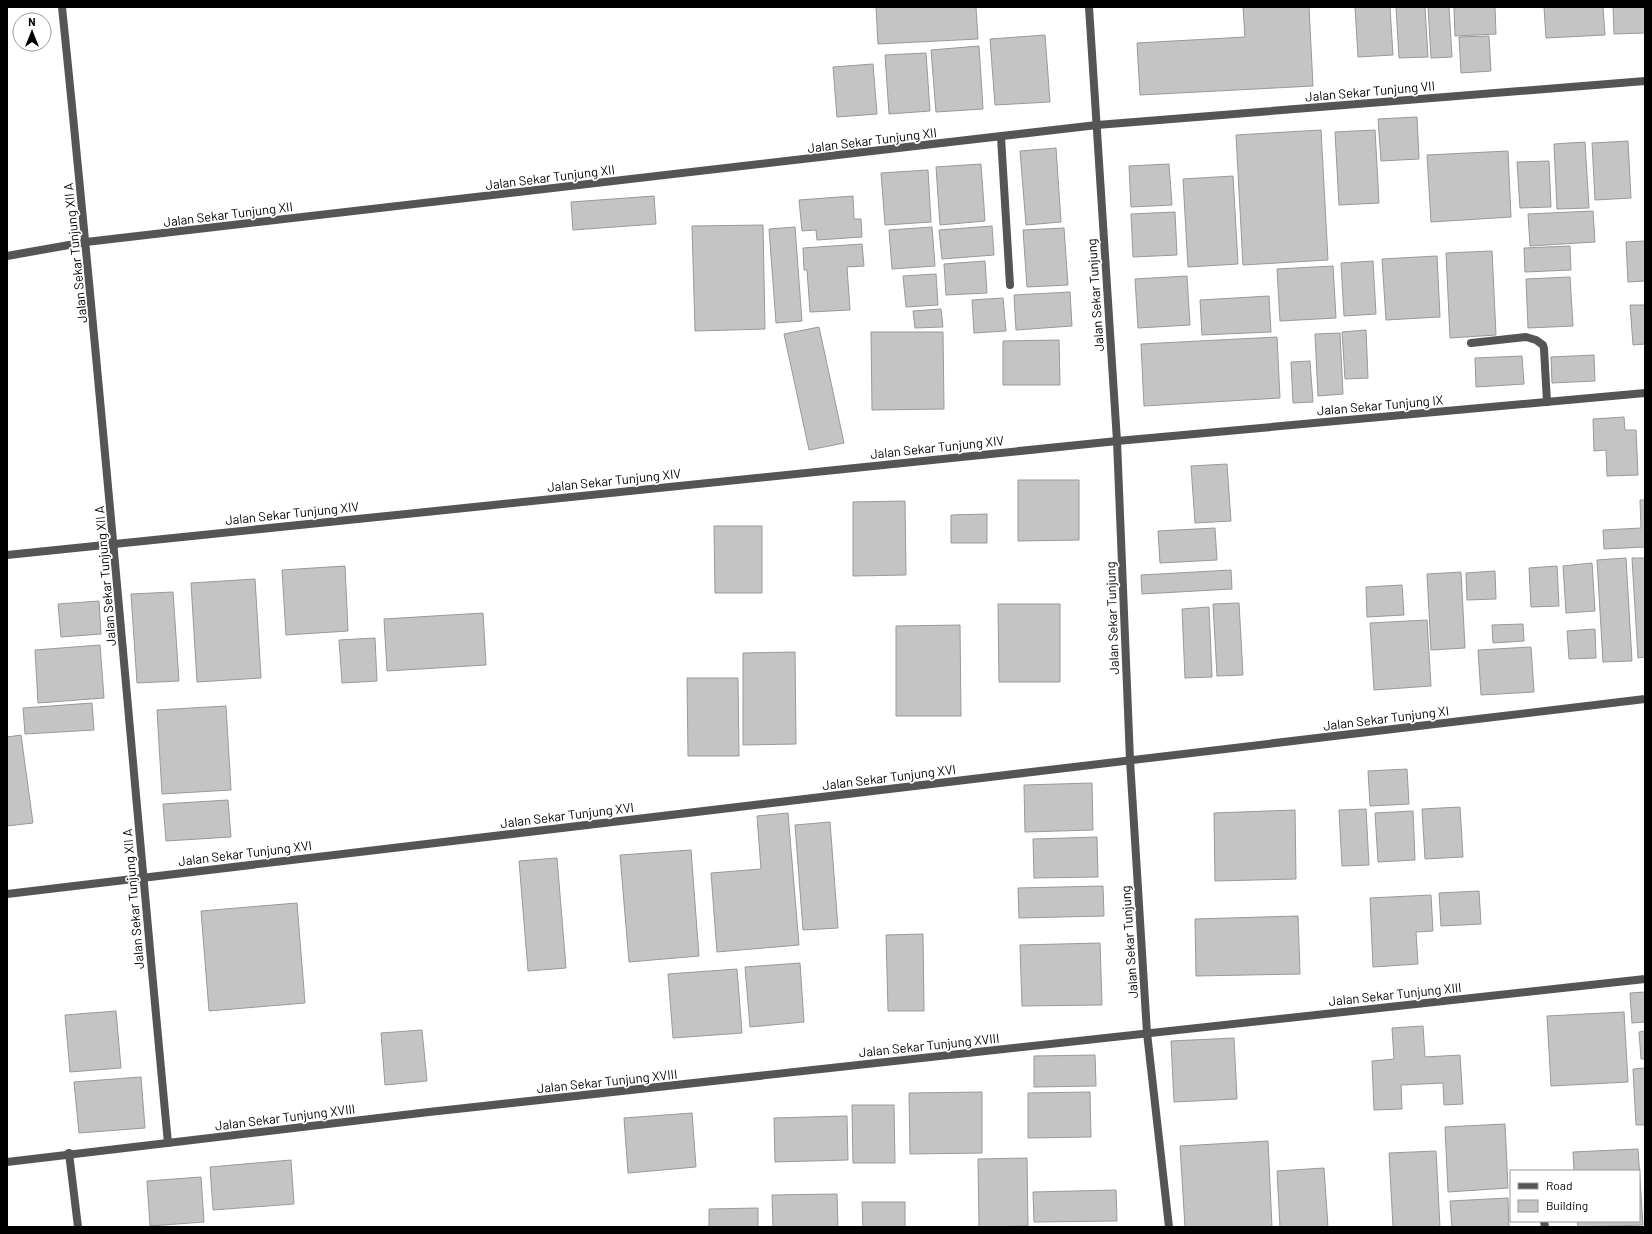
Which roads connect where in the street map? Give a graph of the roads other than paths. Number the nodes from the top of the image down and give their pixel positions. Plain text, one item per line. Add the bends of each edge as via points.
1 (62, 7) edge
2 (1089, 7) edge
3 (1645, 81) edge
4 (1097, 125) junction
5 (1001, 137) junction
6 (86, 242) junction
7 (7, 256) edge
8 (1010, 285) dead end
9 (1471, 343) dead end
10 (1645, 393) edge
11 (1547, 402) junction
12 (1117, 441) junction
13 (114, 543) junction
14 (7, 555) edge
15 (1645, 699) edge
16 (1130, 760) junction
17 (143, 877) junction
18 (7, 894) edge
19 (1645, 978) edge
20 (1147, 1033) junction
21 (168, 1143) junction
22 (69, 1153) junction
23 (7, 1162) edge
24 (78, 1227) edge
25 (1169, 1227) edge

1 - 6 street, Jalan Sekar Tunjung XII A
2 - 4 street, Jalan Sekar Tunjung
3 - 4 street, Jalan Sekar Tunjung VII
4 - 5 street, Jalan Sekar Tunjung XII
4 - 12 street, Jalan Sekar Tunjung
5 - 6 street, Jalan Sekar Tunjung XII
5 - 8 street
6 - 7 street, Jalan Sekar Tunjung XII
6 - 13 street, Jalan Sekar Tunjung XII A
9 - 11 street via 1526,337 1543,345
10 - 11 street, Jalan Sekar Tunjung IX
11 - 12 street, Jalan Sekar Tunjung IX
12 - 13 street, Jalan Sekar Tunjung XIV
12 - 16 street, Jalan Sekar Tunjung
13 - 14 street, Jalan Sekar Tunjung XIV
13 - 17 street, Jalan Sekar Tunjung XII A
15 - 16 street, Jalan Sekar Tunjung XI
16 - 17 street, Jalan Sekar Tunjung XVI
16 - 20 street, Jalan Sekar Tunjung
17 - 18 street, Jalan Sekar Tunjung XVI
17 - 21 street, Jalan Sekar Tunjung XII A
19 - 20 street, Jalan Sekar Tunjung XIII
20 - 21 street, Jalan Sekar Tunjung XVIII
20 - 25 street, Jalan Sekar Tunjung
21 - 22 street, Jalan Sekar Tunjung XVIII
22 - 23 street, Jalan Sekar Tunjung XVIII
22 - 24 street

